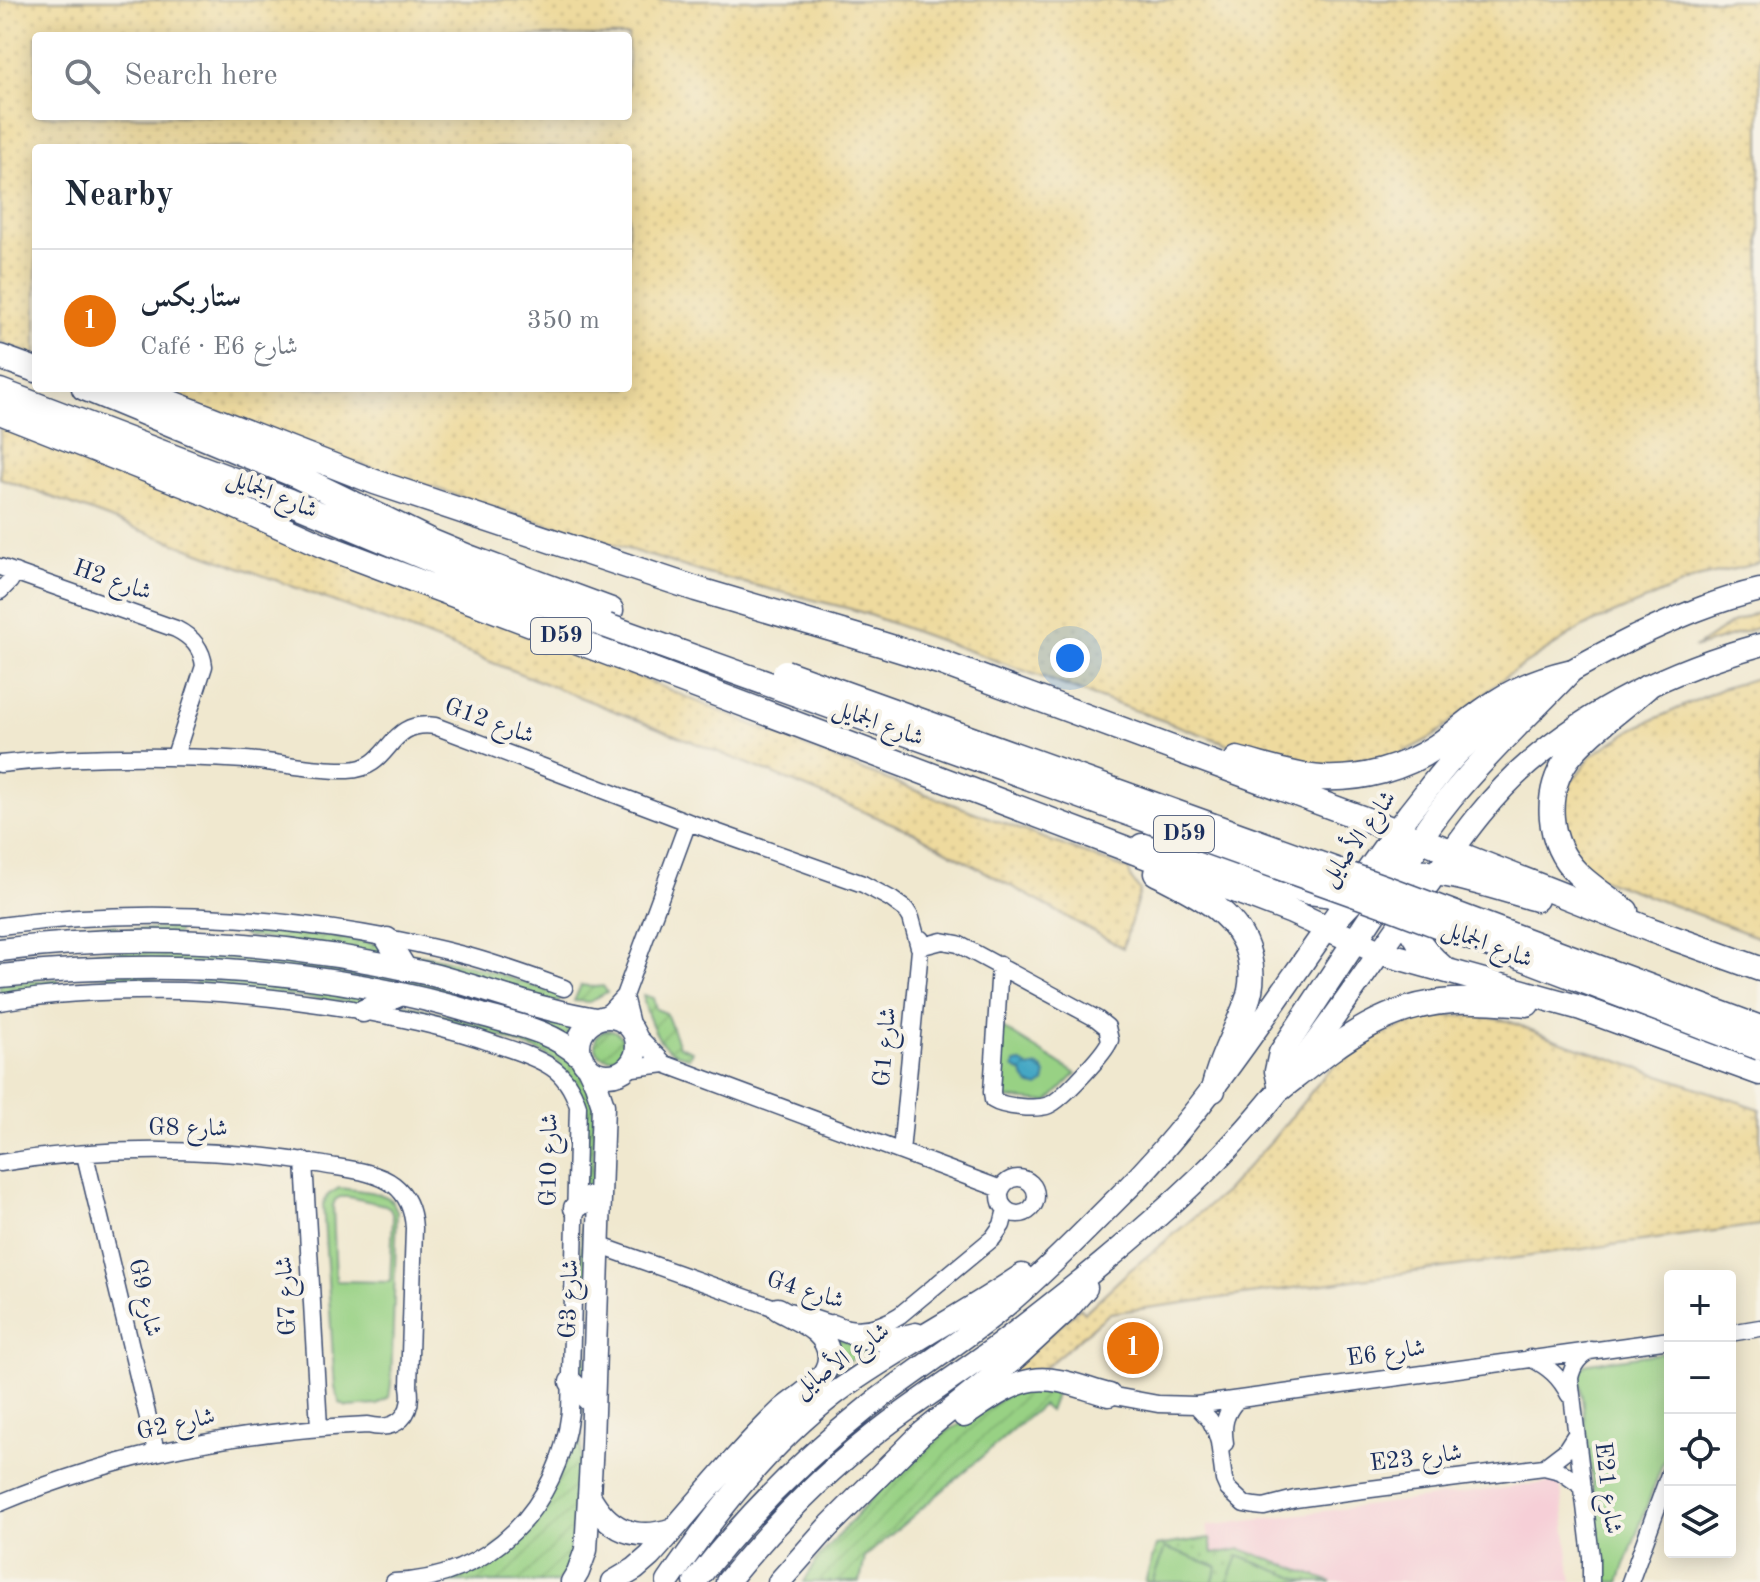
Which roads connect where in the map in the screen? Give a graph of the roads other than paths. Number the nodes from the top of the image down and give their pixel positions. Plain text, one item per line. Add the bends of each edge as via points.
1 (0, 357) edge
2 (32, 369) edge
3 (0, 391) edge
4 (94, 392) edge
5 (126, 392) edge
6 (0, 412) edge
7 (7, 570) edge
8 (1760, 590) edge
9 (0, 591) edge
10 (610, 618) junction
11 (1760, 645) edge
12 (1569, 672) junction
13 (1647, 687) junction
14 (175, 756) junction
15 (1191, 757) junction
16 (0, 764) edge
17 (688, 822) junction
18 (1396, 831) junction
19 (1420, 840) junction
20 (1127, 849) junction
21 (1451, 851) junction
22 (1407, 878) junction
23 (1352, 897) junction
24 (1406, 915) junction
25 (0, 926) edge
26 (1327, 928) junction
27 (1651, 930) junction
28 (387, 939) junction
29 (1356, 941) junction
30 (919, 947) junction
31 (0, 950) edge
32 (1379, 952) junction
33 (1000, 965) junction
34 (1760, 969) edge
35 (406, 970) junction
36 (1447, 971) junction
37 (0, 976) edge
38 (564, 988) dead end
39 (402, 994) junction
40 (624, 996) junction
41 (0, 1002) edge
42 (1581, 1008) junction
43 (363, 1011) junction
44 (599, 1018) junction
45 (1760, 1028) edge
46 (634, 1031) junction
47 (1760, 1048) edge
48 (584, 1062) junction
49 (665, 1064) junction
50 (623, 1071) junction
51 (1760, 1073) edge
52 (1281, 1088) junction
53 (1213, 1090) junction
54 (603, 1105) junction
55 (901, 1152) junction
56 (85, 1155) junction
57 (304, 1161) junction
58 (0, 1163) edge
59 (373, 1175) joint
60 (1001, 1189) junction
61 (599, 1196) junction
62 (575, 1208) junction
63 (1006, 1209) junction
64 (1088, 1227) junction
65 (598, 1245) junction
66 (1117, 1250) junction
67 (778, 1309) junction
68 (833, 1326) junction
69 (936, 1328) junction
70 (1760, 1328) edge
71 (1736, 1332) edge
72 (1664, 1341) edge
73 (1591, 1350) junction
74 (1530, 1358) junction
75 (571, 1382) junction
76 (1117, 1397) joint
77 (1237, 1400) junction
78 (1572, 1400) junction
79 (592, 1403) junction
80 (1207, 1404) junction
81 (319, 1427) junction
82 (1217, 1427) junction
83 (1576, 1434) junction
84 (156, 1451) junction
85 (890, 1466) junction
86 (1544, 1467) junction
87 (1665, 1486) edge
88 (1583, 1487) junction
89 (589, 1495) junction
90 (0, 1501) edge
91 (673, 1529) junction
92 (703, 1531) junction
93 (783, 1579) edge
94 (394, 1582) edge
95 (572, 1582) edge
96 (613, 1582) edge
97 (649, 1582) edge
98 (668, 1582) edge
99 (695, 1582) edge
100 (727, 1582) edge
101 (1591, 1582) edge
102 (1630, 1582) edge

1 - 2 main road
3 - 10 main road, شارع الجمايل / D59 via 464,574
4 - 10 main road, شارع الجمايل / D59 via 283,470 430,541
5 - 15 main road via 164,400 375,482 696,589 925,658
6 - 20 main road, D59 via 337,551
7 - 9 street via 10,581
7 - 14 street, H2 شارع via 176,629 195,642 204,666
8 - 12 main road, شارع الأصايل via 1691,612
10 - 45 main road, شارع الجمايل / D59, bridge via 1389,889
10 - 47 main road, شارع الجمايل / D59, bridge
11 - 13 main road
12 - 15 main road via 1522,687 1421,755 1376,774 1311,777 1217,755
12 - 18 main road, شارع الأصايل via 1524,699 1460,752
12 - 19 main road via 1466,779
13 - 21 main road via 1573,729 1526,766
13 - 27 main road via 1567,759 1557,779 1552,823 1557,842 1578,874
14 - 16 street, G12 شارع
14 - 17 street, G12 شارع via 353,770 374,762 405,729 425,724
15 - 18 main road
17 - 30 street, G12 شارع via 863,884 891,899 911,918
17 - 40 street
18 - 19 main road
18 - 22 main road
18 - 23 main road, شارع الأصايل
19 - 21 main road
19 - 22 main road
20 - 23 main road via 1164,846 1309,892
20 - 26 main road, D59
20 - 53 main road via 1152,871 1217,908 1245,941 1252,970 1250,991
21 - 22 main road
21 - 27 main road
22 - 23 main road
22 - 24 main road
22 - 24 main road
22 - 27 main road
22 - 29 main road
23 - 26 main road
24 - 32 main road
24 - 36 main road via 1422,946
25 - 28 street via 81,917 183,916 291,924
26 - 29 main road, D59
26 - 53 main road, شارع الأصايل
27 - 34 main road
28 - 35 main road
28 - 38 street via 471,957
29 - 32 main road, D59
29 - 52 main road via 1281,1053
30 - 33 street via 950,941
30 - 55 street, G1 شارع
31 - 35 main road via 121,941 232,943
32 - 36 main road, D59
32 - 52 main road
33 - 33 street via 993,1100 1001,1105 1048,1106 1104,1051 1110,1033 1097,1019
35 - 44 main road
36 - 42 main road, D59
37 - 39 main road via 192,967 305,977
39 - 43 main road
39 - 48 main road via 535,1031 563,1043
40 - 44 street
40 - 46 street
41 - 43 street, G10 شارع via 184,991
42 - 51 main road, D59
42 - 52 main road via 1481,1001 1422,1005 1367,1025
43 - 62 street, G10 شارع via 485,1040 559,1073 578,1106
44 - 46 main road via 623,1020
44 - 48 main road via 583,1031
46 - 49 street
46 - 50 main road via 637,1053
48 - 50 main road via 595,1072
48 - 54 main road, G3 شارع
49 - 50 street
49 - 55 street
50 - 54 main road, G3 شارع
52 - 66 main road via 1203,1175
53 - 64 main road, شارع الأصايل
54 - 61 main road, G3 شارع
55 - 60 street
56 - 57 street, G8 شارع via 195,1151
56 - 58 street, G8 شارع
56 - 84 street, G9 شارع
57 - 59 street, G8 شارع
57 - 81 street, G7 شارع
59 - 81 street, G2 شارع via 399,1180 413,1193 418,1210 410,1404 401,1419 386,1427
60 - 63 street
60 - 63 street via 1024,1178 1036,1191 1032,1209 1014,1214
61 - 62 main road
61 - 65 main road, G3 شارع
62 - 75 street, G10 شارع
63 - 68 street, G4 شارع via 993,1238 900,1315 862,1329
64 - 69 main road, شارع الأصايل
64 - 99 main road, شارع الأصايل via 1000,1310 869,1406 807,1460 754,1511
65 - 67 street, G4 شارع
65 - 79 main road, G3 شارع
66 - 85 main road via 1065,1312
66 - 100 main road via 1000,1345 849,1455 782,1518
67 - 68 street, G4 شارع
67 - 91 main road via 823,1337 829,1353 824,1374 751,1440
68 - 69 main road via 881,1341
69 - 92 main road, شارع الأصايل via 802,1421
70 - 71 street
72 - 73 street, E6 شارع
73 - 74 street, E6 شارع
73 - 78 street, E21 شارع via 1572,1368
74 - 77 street, E6 شارع
74 - 78 street, E21 شارع via 1551,1369
75 - 79 main road
75 - 94 street, G10 شارع via 562,1453 525,1522 459,1569
76 - 80 street, E6 شارع
76 - 85 main road via 1033,1380 987,1401
77 - 80 street, E6 شارع
77 - 82 street
78 - 83 street, E21 شارع
79 - 89 main road, G3 شارع
80 - 82 street
81 - 84 street, G2 شارع
82 - 86 street, E23 شارع via 1233,1477 1260,1498 1295,1499
83 - 86 street
83 - 88 street, E21 شارع
84 - 90 street, G2 شارع
85 - 93 main road
86 - 88 street
87 - 102 street
88 - 101 street, E21 شارع
89 - 91 main road via 596,1509 621,1529 647,1535
89 - 95 main road, G3 شارع via 586,1550
91 - 96 main road via 650,1556
92 - 97 main road
92 - 98 main road, شارع الأصايل

